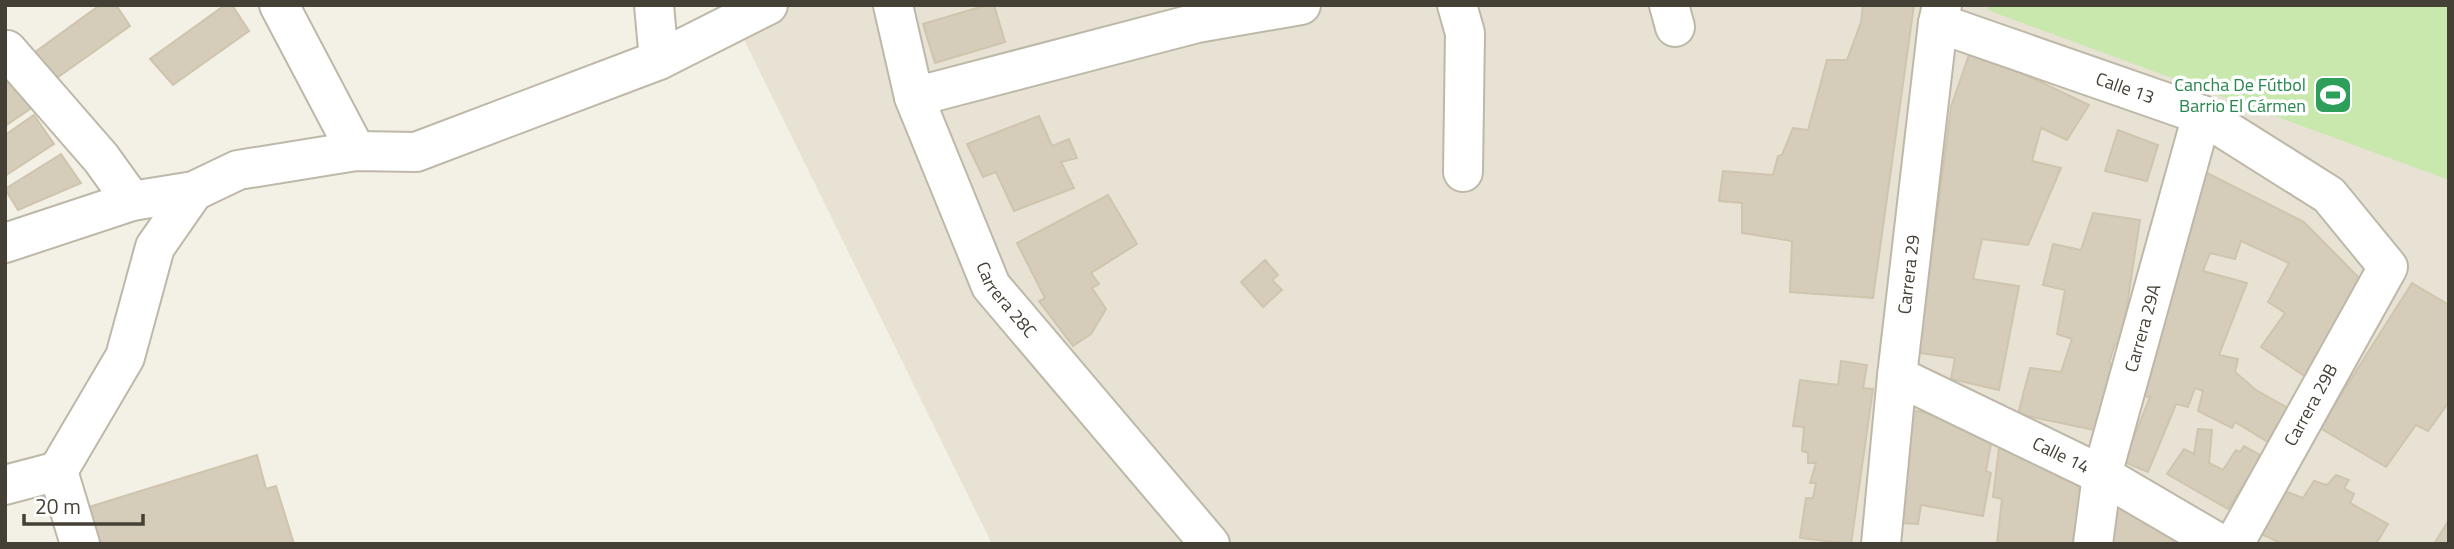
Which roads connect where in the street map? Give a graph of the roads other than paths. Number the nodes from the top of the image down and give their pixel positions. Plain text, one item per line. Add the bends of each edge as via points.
1 (279, 5) edge
2 (654, 5) edge
3 (768, 5) edge
4 (893, 5) edge
5 (1301, 5) edge
6 (1457, 5) edge
7 (1940, 14) edge
8 (7, 50) dead end
9 (659, 60) junction
10 (914, 97) junction
11 (2202, 115) junction
12 (356, 151) junction
13 (1463, 172) dead end
14 (194, 191) junction
15 (132, 201) junction
16 (5, 243) edge
17 (2388, 267) joint
18 (1897, 376) junction
19 (58, 471) junction
20 (2102, 475) junction
21 (5, 485) edge
22 (80, 544) edge
23 (1210, 544) edge
24 (1881, 544) edge
25 (2093, 544) edge
26 (2220, 544) edge
27 (2234, 544) edge

1 - 12 street
2 - 9 street
3 - 9 street
4 - 10 street, Carrera 28C
5 - 10 street via 1197,23
6 - 13 street via 1465,33
7 - 11 street, Calle 13
7 - 18 street, Carrera 29
8 - 15 street via 102,158
9 - 12 street via 416,152
10 - 23 street, Carrera 28C via 991,286
11 - 17 street, Calle 13 via 2329,195
11 - 20 street, Carrera 29A
12 - 14 street via 238,170
14 - 15 street
14 - 19 street via 155,247 125,357
15 - 16 street
17 - 27 street, Carrera 29B
18 - 20 street, Calle 14
18 - 24 street, Carrera 29
19 - 21 street
19 - 22 street
20 - 25 street, Carrera 29A
20 - 26 street, Calle 14

